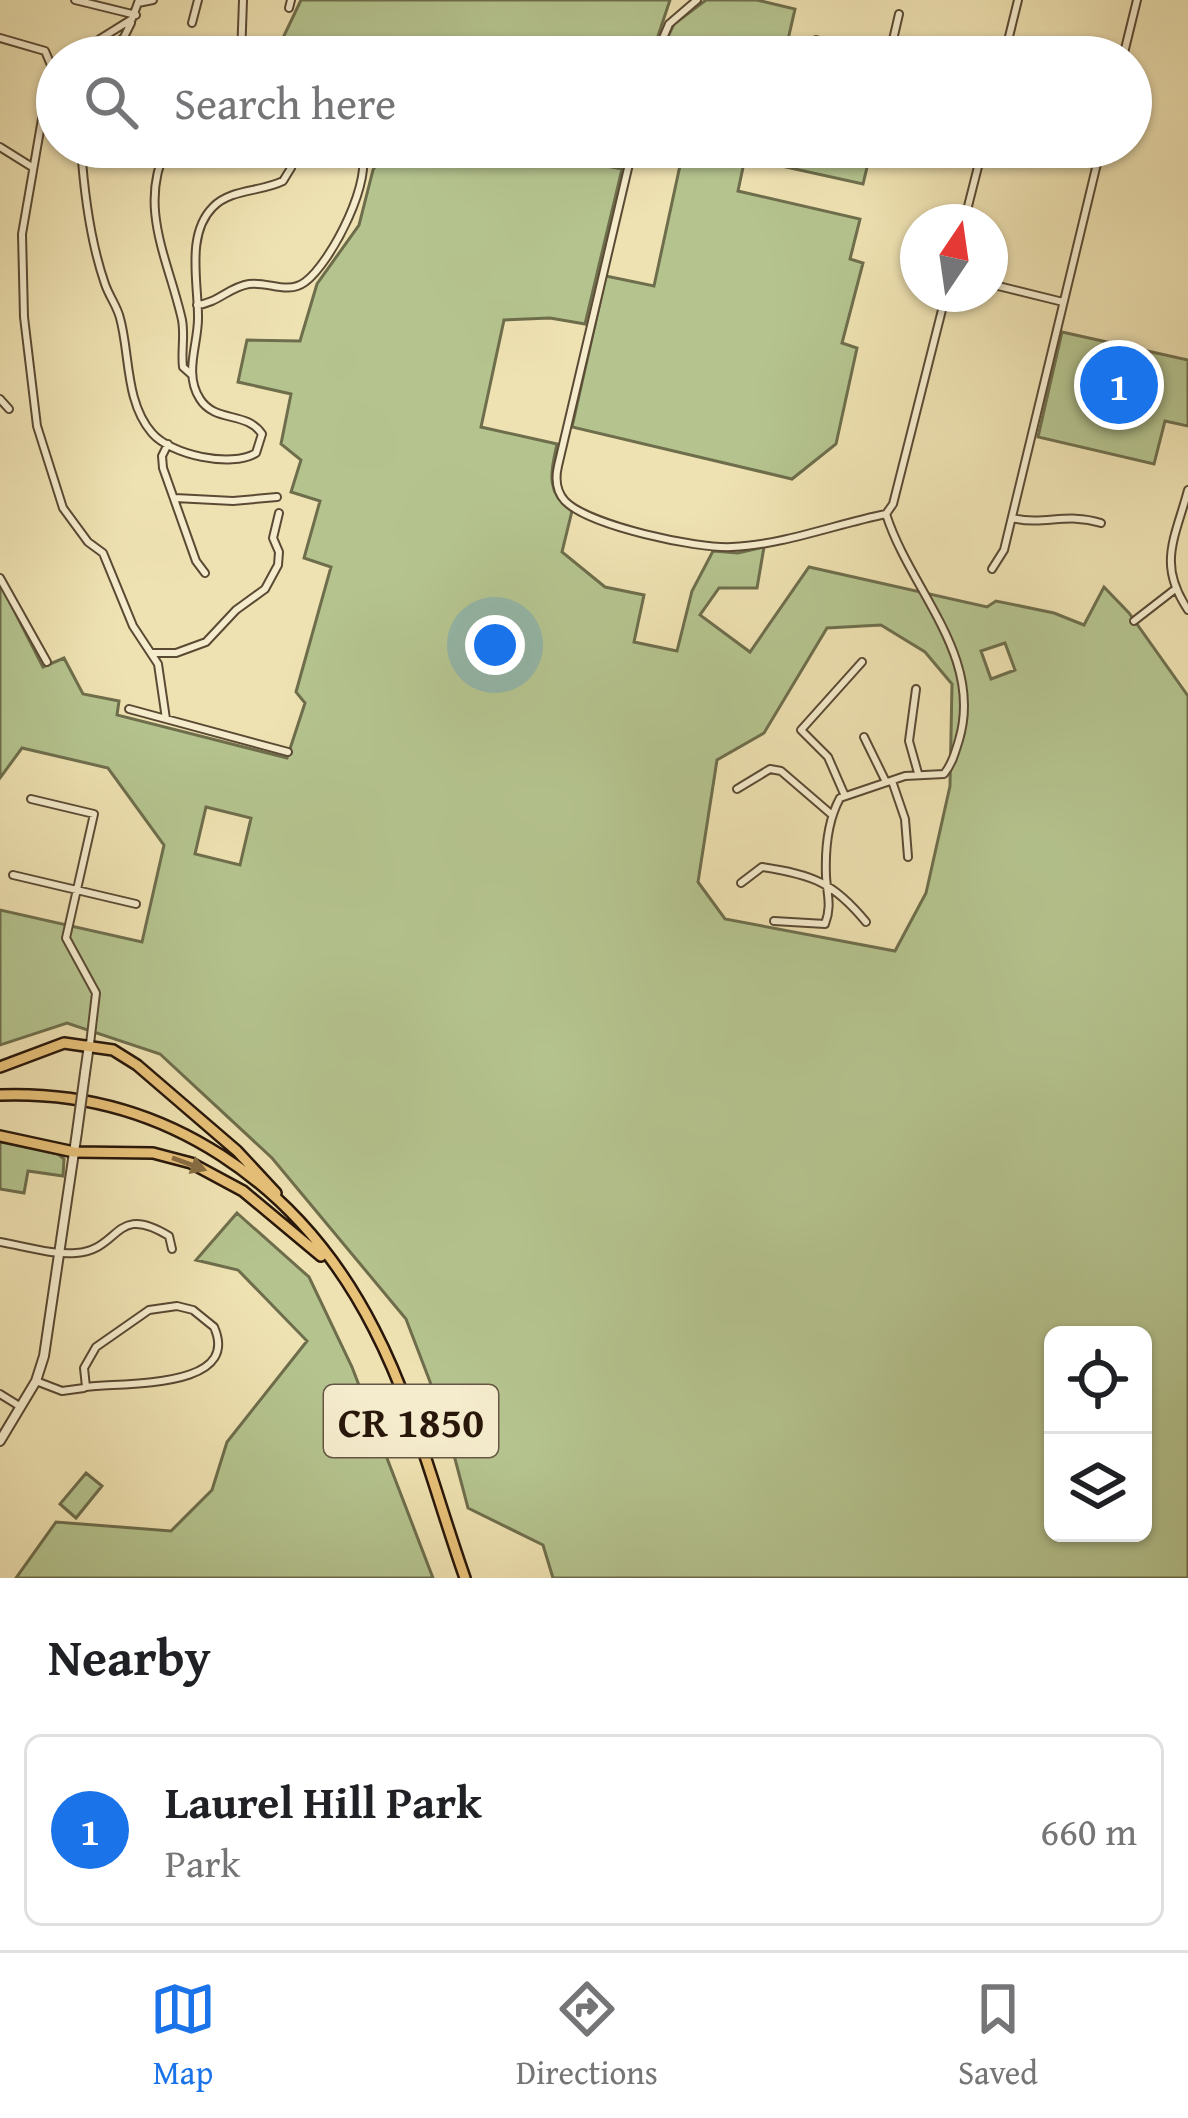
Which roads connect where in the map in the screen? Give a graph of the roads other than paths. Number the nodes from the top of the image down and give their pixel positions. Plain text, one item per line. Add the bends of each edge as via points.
1 (75, 0) edge
2 (153, 0) edge
3 (198, 0) edge
4 (243, 0) edge
5 (697, 0) edge
6 (1018, 0) edge
7 (1137, 0) edge
8 (138, 2) edge
9 (899, 14) dead end
10 (134, 17) junction
11 (193, 23) dead end
12 (104, 36) edge
13 (124, 36) edge
14 (242, 36) edge
15 (664, 36) edge
16 (893, 36) edge
17 (1009, 36) edge
18 (1128, 36) edge
19 (0, 38) edge
20 (36, 49) edge
21 (0, 147) edge
22 (36, 149) edge
23 (32, 167) junction
24 (84, 168) edge
25 (160, 168) edge
26 (291, 168) edge
27 (364, 168) edge
28 (629, 168) edge
29 (978, 168) edge
30 (1096, 168) edge
31 (969, 204) edge
32 (1008, 288) edge
33 (1063, 302) junction
34 (197, 305) junction
35 (941, 312) edge
36 (192, 375) junction
37 (0, 399) edge
38 (9, 409) dead end
39 (168, 444) junction
40 (1188, 490) edge
41 (277, 497) dead end
42 (176, 498) junction
43 (279, 513) dead end
44 (886, 514) junction
45 (1012, 518) junction
46 (1101, 523) dead end
47 (992, 569) dead end
48 (205, 573) dead end
49 (0, 578) edge
50 (1174, 590) junction
51 (1188, 610) edge
52 (1134, 621) dead end
53 (151, 653) junction
54 (47, 662) dead end
55 (862, 662) dead end
56 (916, 689) dead end
57 (129, 709) dead end
58 (166, 719) junction
59 (864, 736) dead end
60 (288, 752) dead end
61 (918, 774) junction
62 (889, 782) junction
63 (737, 789) dead end
64 (845, 796) junction
65 (31, 799) dead end
66 (831, 814) junction
67 (908, 857) dead end
68 (13, 875) dead end
69 (827, 882) junction
70 (741, 883) dead end
71 (76, 889) junction
72 (136, 904) dead end
73 (774, 921) dead end
74 (866, 922) dead end
75 (90, 1044) junction
76 (0, 1067) edge
77 (0, 1095) edge
78 (0, 1136) edge
79 (74, 1152) junction
80 (292, 1213) junction
81 (0, 1242) edge
82 (172, 1250) dead end
83 (59, 1251) junction
84 (340, 1272) junction
85 (36, 1381) junction
86 (86, 1388) junction
87 (0, 1394) edge
88 (21, 1407) junction
89 (0, 1442) edge
90 (465, 1578) edge

1 - 10 street
2 - 8 street
3 - 11 street
4 - 14 street
5 - 15 street
6 - 17 street
7 - 18 street
8 - 10 street
9 - 16 street
10 - 12 street
10 - 13 street
19 - 20 street
21 - 23 street
22 - 23 street
23 - 53 street via 22,234 24,317 40,441 63,508 103,554
24 - 39 street via 126,368 145,422
25 - 36 street via 154,216 181,318 182,363
26 - 34 street via 283,181 226,197 208,212 196,257
27 - 34 street via 351,212 305,282 252,283
28 - 44 street via 558,466 562,496 597,519 717,547
29 - 31 street
30 - 33 street
32 - 33 street
33 - 45 street
34 - 36 street
35 - 44 street
36 - 39 street via 209,410 251,422 263,440 244,459
37 - 38 street
39 - 42 street via 161,461
40 - 50 street via 1169,567
41 - 42 street
42 - 48 street
43 - 53 street via 278,565 265,589 206,642
44 - 61 street via 965,689 951,766 944,774
45 - 46 street via 1042,523 1068,515
45 - 47 street
49 - 54 street
50 - 51 street
50 - 52 street
53 - 58 street
55 - 64 street via 801,730 828,757
56 - 61 street via 909,741
57 - 58 street
58 - 60 street
59 - 62 street
61 - 62 street
62 - 64 street
62 - 67 street via 905,818
63 - 66 street via 770,769 781,771
64 - 66 street
65 - 71 street via 94,814
66 - 69 street
68 - 71 street
69 - 70 street via 762,867
69 - 73 street via 825,924
69 - 74 street
71 - 72 street
71 - 75 street via 66,938 95,993
75 - 76 main road via 46,1047
75 - 79 street, bridge
75 - 80 main road via 137,1065 237,1151
77 - 80 main road, CR 1850 via 114,1106 168,1125
78 - 79 main road
79 - 83 street
79 -> 84 main road via 153,1153 205,1169
80 - 84 main road, CR 1850
81 - 83 street
82 - 83 street via 170,1237 133,1222 82,1252
83 - 85 street
84 - 90 main road, CR 1850 via 389,1363
85 - 86 street via 62,1391
85 - 88 street
86 - 86 street via 197,1374 212,1365 219,1338 193,1310 149,1310 91,1353
87 - 88 street
88 - 89 street

